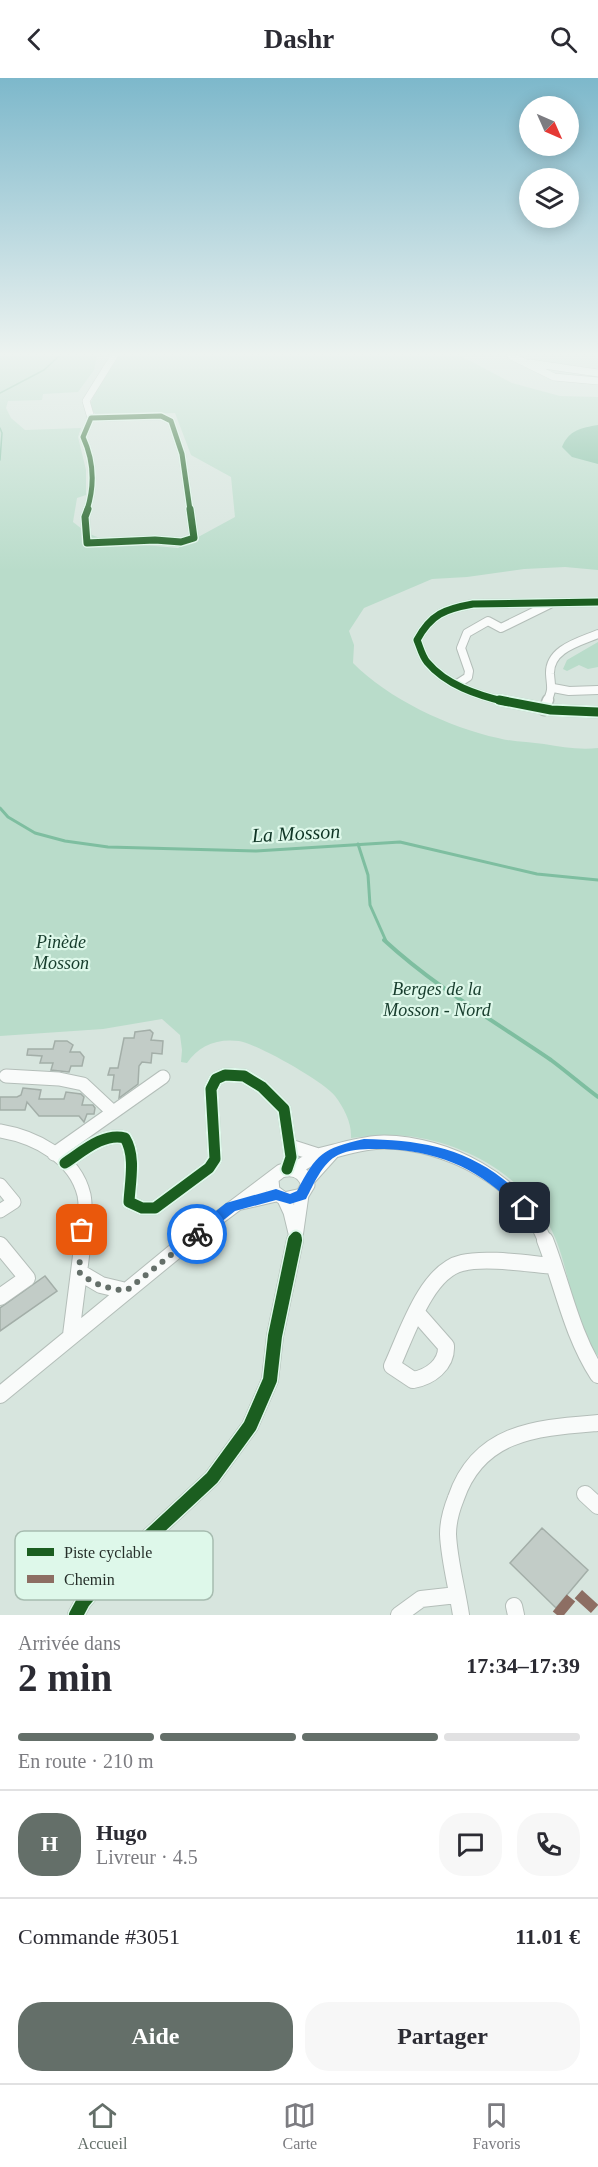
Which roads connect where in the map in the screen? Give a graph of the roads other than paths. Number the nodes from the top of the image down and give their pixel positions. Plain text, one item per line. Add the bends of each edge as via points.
1 (87, 428) edge
2 (173, 428) edge
3 (598, 602) edge
4 (550, 604) junction
5 (598, 634) edge
6 (457, 684) junction
7 (553, 688) junction
8 (598, 690) edge
9 (544, 710) junction
10 (598, 712) edge
11 (6, 1076) dead end
12 (163, 1077) dead end
13 (113, 1112) junction
14 (0, 1131) edge
15 (290, 1146) junction
16 (334, 1151) junction
17 (318, 1155) junction
18 (59, 1158) junction
19 (290, 1169) junction
20 (272, 1180) junction
21 (307, 1181) junction
22 (0, 1185) edge
23 (302, 1195) junction
24 (280, 1197) junction
25 (231, 1207) junction
26 (0, 1211) edge
27 (296, 1238) junction
28 (0, 1245) edge
29 (554, 1266) junction
30 (79, 1272) junction
31 (126, 1291) junction
32 (0, 1297) edge
33 (417, 1313) dead end
34 (71, 1335) junction
35 (598, 1375) edge
36 (0, 1395) edge
37 (598, 1423) edge
38 (585, 1494) dead end
39 (598, 1506) edge
40 (158, 1531) edge
41 (457, 1595) junction
42 (85, 1600) edge
43 (76, 1615) edge
44 (399, 1615) edge
45 (461, 1615) edge

1 - 2 street via 83,437 93,465 85,518 87,543 194,538 182,454
3 - 4 street
4 - 6 street via 501,628 488,621 467,633 461,648 468,677
4 - 6 street via 476,603 443,612 428,621 417,640 421,657
5 - 7 street via 557,654 550,665
6 - 9 street via 484,696
7 - 8 street
7 - 9 street
9 - 10 street
11 - 13 street via 83,1084
12 - 13 street
13 - 18 street
14 - 18 street via 30,1138
15 - 17 street
15 - 18 street via 282,1107 248,1077 228,1073 216,1080 211,1089 215,1159 209,1168 155,1208 129,1202 130,1147 125,1139 102,1139
15 - 19 street
16 - 17 street
16 - 21 street
16 - 29 street via 364,1144 408,1145 462,1159 509,1191 525,1208 540,1228
17 - 19 street
18 - 30 street via 81,1184 85,1198
19 - 20 street
19 - 21 street via 302,1173
20 - 24 street via 271,1188
20 - 25 street
21 - 23 street
22 - 26 street via 14,1202
23 - 24 street
23 - 27 street
24 - 25 street
24 - 27 street via 290,1212
25 - 31 street
27 - 40 street via 268,1386 224,1465
28 - 32 street via 27,1278
29 - 33 street via 461,1263 426,1291
29 - 35 street via 575,1336
30 - 31 street via 92,1283
30 - 34 street
31 - 34 street
34 - 36 street
37 - 41 street via 544,1427 517,1435 490,1448 462,1481 448,1532
38 - 39 street
41 - 44 street via 421,1599
41 - 45 street
42 - 43 street

